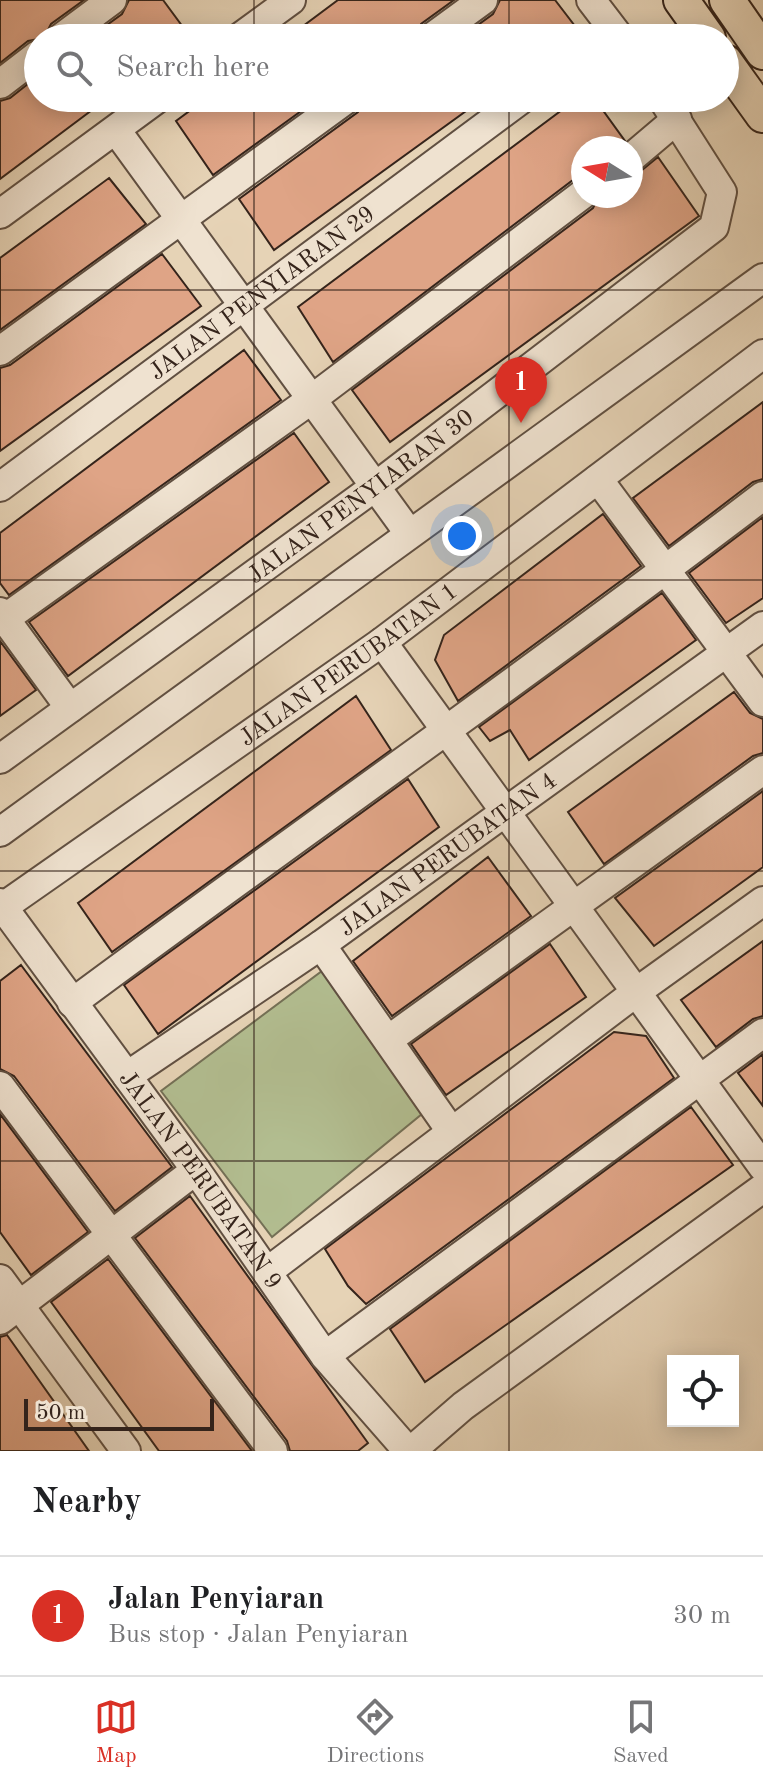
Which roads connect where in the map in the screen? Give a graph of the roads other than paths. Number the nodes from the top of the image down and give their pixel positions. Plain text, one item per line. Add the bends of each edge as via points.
1 (112, 0) edge
2 (291, 0) edge
3 (483, 0) edge
4 (591, 0) edge
5 (681, 0) edge
6 (727, 0) edge
7 (80, 24) edge
8 (258, 24) edge
9 (450, 24) edge
10 (606, 24) edge
11 (698, 24) edge
12 (763, 52) edge
13 (24, 66) edge
14 (739, 82) edge
15 (0, 84) edge
16 (140, 112) edge
17 (329, 112) edge
18 (504, 112) edge
19 (667, 112) edge
20 (672, 112) edge
21 (763, 115) edge
22 (116, 130) junction
23 (643, 143) edge
24 (571, 203) edge
25 (0, 214) edge
26 (182, 218) junction
27 (763, 278) edge
28 (245, 304) junction
29 (0, 351) edge
30 (763, 354) edge
31 (312, 399) junction
32 (598, 479) junction
33 (376, 486) junction
34 (0, 487) edge
35 (763, 496) edge
36 (409, 533) junction
37 (667, 571) junction
38 (2, 618) edge
39 (763, 626) edge
40 (382, 642) junction
41 (726, 652) junction
42 (763, 702) edge
43 (70, 708) junction
44 (445, 728) junction
45 (0, 759) edge
46 (763, 770) edge
47 (504, 812) junction
48 (0, 832) edge
49 (763, 901) edge
50 (2, 905) edge
51 (574, 908) junction
52 (321, 945) junction
53 (635, 993) junction
54 (72, 1003) junction
55 (763, 1033) edge
56 (388, 1040) junction
57 (127, 1076) junction
58 (699, 1081) junction
59 (0, 1086) edge
60 (451, 1131) junction
61 (763, 1167) edge
62 (196, 1170) junction
63 (763, 1188) edge
64 (110, 1236) junction
65 (267, 1272) junction
66 (0, 1279) edge
67 (10, 1313) edge
68 (325, 1356) junction
69 (126, 1451) edge
70 (273, 1451) edge
71 (409, 1451) edge

1 - 7 street
2 - 8 street
3 - 9 street
4 - 10 street
5 - 11 main road
6 - 12 main road
13 - 15 street
14 - 21 main road
16 - 22 street
17 - 26 street
18 - 28 street, JALAN PENYIARAN 29
19 - 23 street
20 - 33 street, JALAN PENYIARAN 30 via 722,192 714,227
22 - 25 street
22 - 26 street
24 - 31 street
26 - 28 street
26 - 29 street
27 - 36 street
28 - 31 street
28 - 34 street, JALAN PENYIARAN 29
30 - 32 street, JALAN PERUBATAN 1
31 - 33 street
31 - 38 street
32 - 37 street
32 - 40 street, JALAN PERUBATAN 1
33 - 36 street
33 - 43 street, JALAN PENYIARAN 30
35 - 37 street
36 - 48 street
37 - 41 street
37 - 44 street
38 - 43 street
39 - 41 street, JALAN PERUBATAN 4
40 - 44 street
40 - 50 street, JALAN PERUBATAN 1
41 - 42 street
41 - 47 street, JALAN PERUBATAN 4
43 - 45 street, JALAN PENYIARAN 30
44 - 47 street
44 - 54 street
46 - 51 street
47 - 51 street
47 - 52 street, JALAN PERUBATAN 4
49 - 53 street
50 - 54 street, JALAN PERUBATAN 9
51 - 53 street
51 - 56 street
52 - 56 street
52 - 57 street, JALAN PERUBATAN 4
53 - 58 street
53 - 60 street
54 - 57 street, JALAN PERUBATAN 9
55 - 58 street
56 - 60 street
57 - 62 street, JALAN PERUBATAN 9
58 - 61 street
58 - 68 street
59 - 64 street
60 - 65 street
62 - 64 street
62 - 65 street, JALAN PERUBATAN 9
63 - 71 street
64 - 67 street
64 - 70 street
65 - 68 street, JALAN PERUBATAN 9
66 - 67 street
67 - 69 street
68 - 71 street, JALAN PERUBATAN 9

